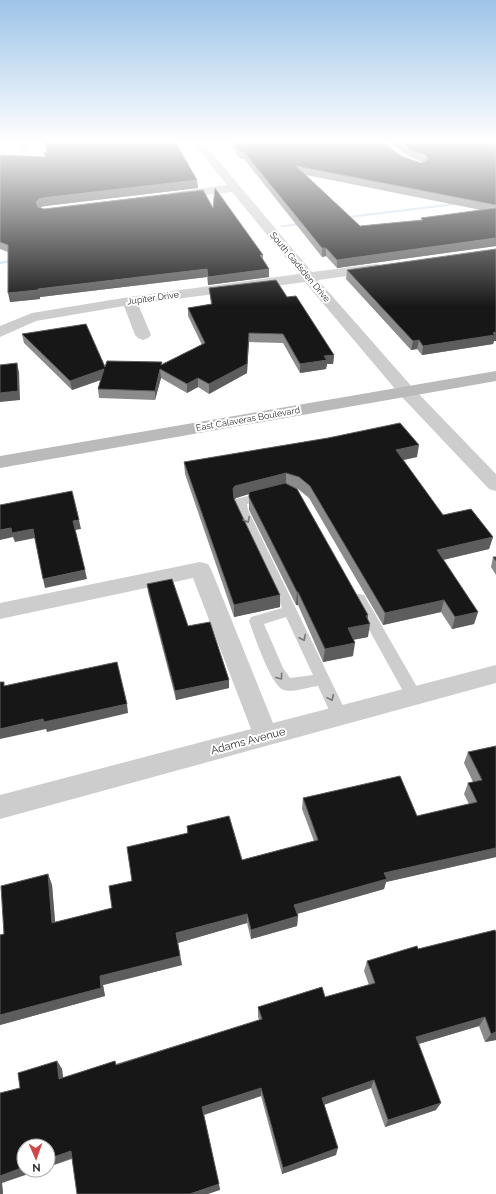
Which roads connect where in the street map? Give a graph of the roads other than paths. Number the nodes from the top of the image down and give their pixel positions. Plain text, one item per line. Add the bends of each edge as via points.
1 (241, 196) edge
2 (387, 267) edge
3 (309, 278) junction
4 (129, 301) junction
5 (0, 332) edge
6 (142, 335) dead end
7 (496, 376) edge
8 (407, 392) junction
9 (0, 462) edge
10 (496, 485) edge
11 (278, 492) edge
12 (352, 588) edge
13 (0, 611) edge
14 (289, 611) junction
15 (496, 674) edge
16 (323, 679) junction
17 (414, 696) junction
18 (340, 716) junction
19 (266, 736) junction
20 (0, 807) edge

1 - 3 street, South Gadsden Drive
2 - 3 street, Jupiter Drive
3 - 4 street, Jupiter Drive
3 - 8 street, South Gadsden Drive
4 - 5 street, Jupiter Drive via 32,318
4 - 6 street
7 - 8 main road, East Calaveras Boulevard
8 - 9 main road, East Calaveras Boulevard
8 - 10 street, South Gadsden Drive
11 -> 14 lane via 240,502
12 - 17 lane
13 - 19 street via 200,569
14 -> 16 lane
14 -> 16 lane via 256,621 276,671 286,685
15 - 17 street, Adams Avenue
16 -> 18 lane
17 - 18 street, Adams Avenue
18 - 19 street, Adams Avenue
19 - 20 street, Adams Avenue

